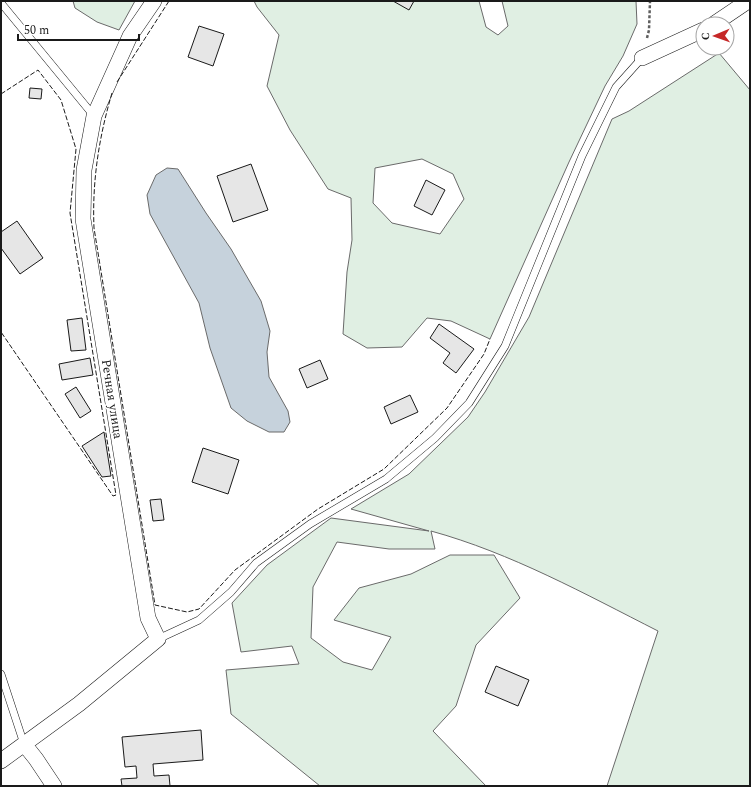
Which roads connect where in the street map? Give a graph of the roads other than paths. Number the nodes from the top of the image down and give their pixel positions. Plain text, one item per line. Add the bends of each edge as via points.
1 (154, 1) edge
2 (748, 1) edge
3 (1, 3) edge
4 (726, 16) edge
5 (695, 34) edge
6 (642, 58) joint
7 (94, 116) junction
8 (158, 639) junction
9 (1, 674) edge
10 (24, 744) junction
11 (1, 762) edge
12 (54, 786) edge

1 - 7 street, Речная улица via 130,36
2 - 4 street
3 - 7 lane
5 - 6 street
6 - 8 lane via 616,87 582,156 505,346 469,403 435,438 386,479 310,524 256,564 232,592 200,620
7 - 8 street, Речная улица via 84,170 83,219 148,618
8 - 10 street via 85,699
9 - 10 lane
10 - 11 street
10 - 12 street

